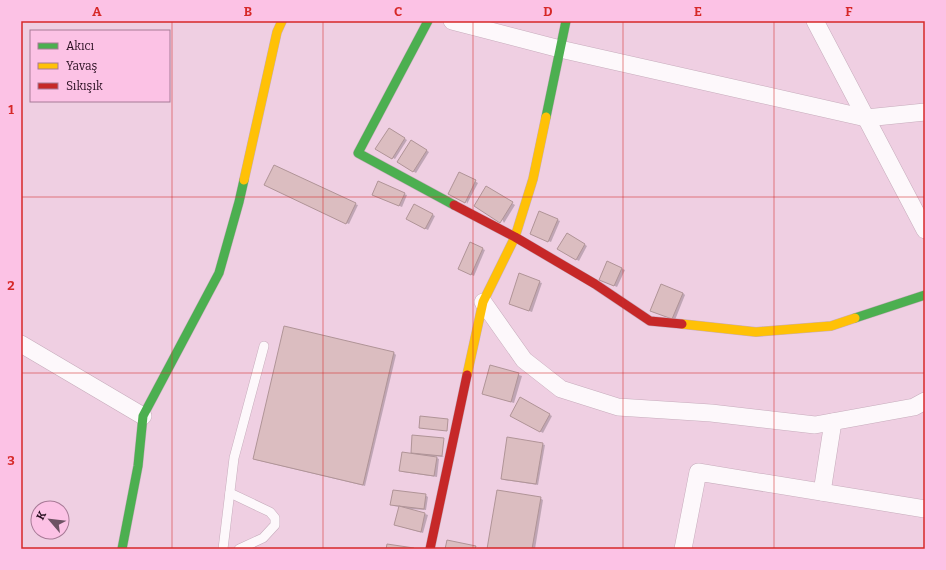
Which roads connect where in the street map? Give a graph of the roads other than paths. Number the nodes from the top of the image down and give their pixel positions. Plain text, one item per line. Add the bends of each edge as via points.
1 (282, 21) edge
2 (428, 21) edge
3 (452, 21) edge
4 (566, 21) edge
5 (815, 21) edge
6 (560, 49) junction
7 (925, 112) edge
8 (866, 118) junction
9 (925, 230) edge
10 (515, 237) junction
11 (925, 295) edge
12 (483, 302) junction
13 (21, 344) edge
14 (264, 346) dead end
15 (925, 401) edge
16 (143, 416) junction
17 (833, 422) junction
18 (822, 492) junction
19 (230, 493) junction
20 (925, 508) edge
21 (122, 549) edge
22 (223, 549) edge
23 (239, 549) edge
24 (430, 549) edge
25 (683, 549) edge

1 - 16 street via 239,202 219,273
2 - 10 street via 358,154
3 - 6 street
4 - 6 street
5 - 8 street
6 - 8 street
6 - 10 street via 533,179
7 - 8 street
8 - 9 street
10 - 11 street via 595,284 650,321 756,332 831,326
10 - 12 street
12 - 17 street via 524,360 561,389 618,407 711,413 815,425
12 - 24 street
13 - 16 street
14 - 19 lane via 234,458
15 - 17 street via 914,407
16 - 21 street via 138,466
17 - 18 street
18 - 20 street
18 - 25 street via 698,472
19 - 22 lane
19 - 23 lane via 270,512 275,518 275,525 263,538

